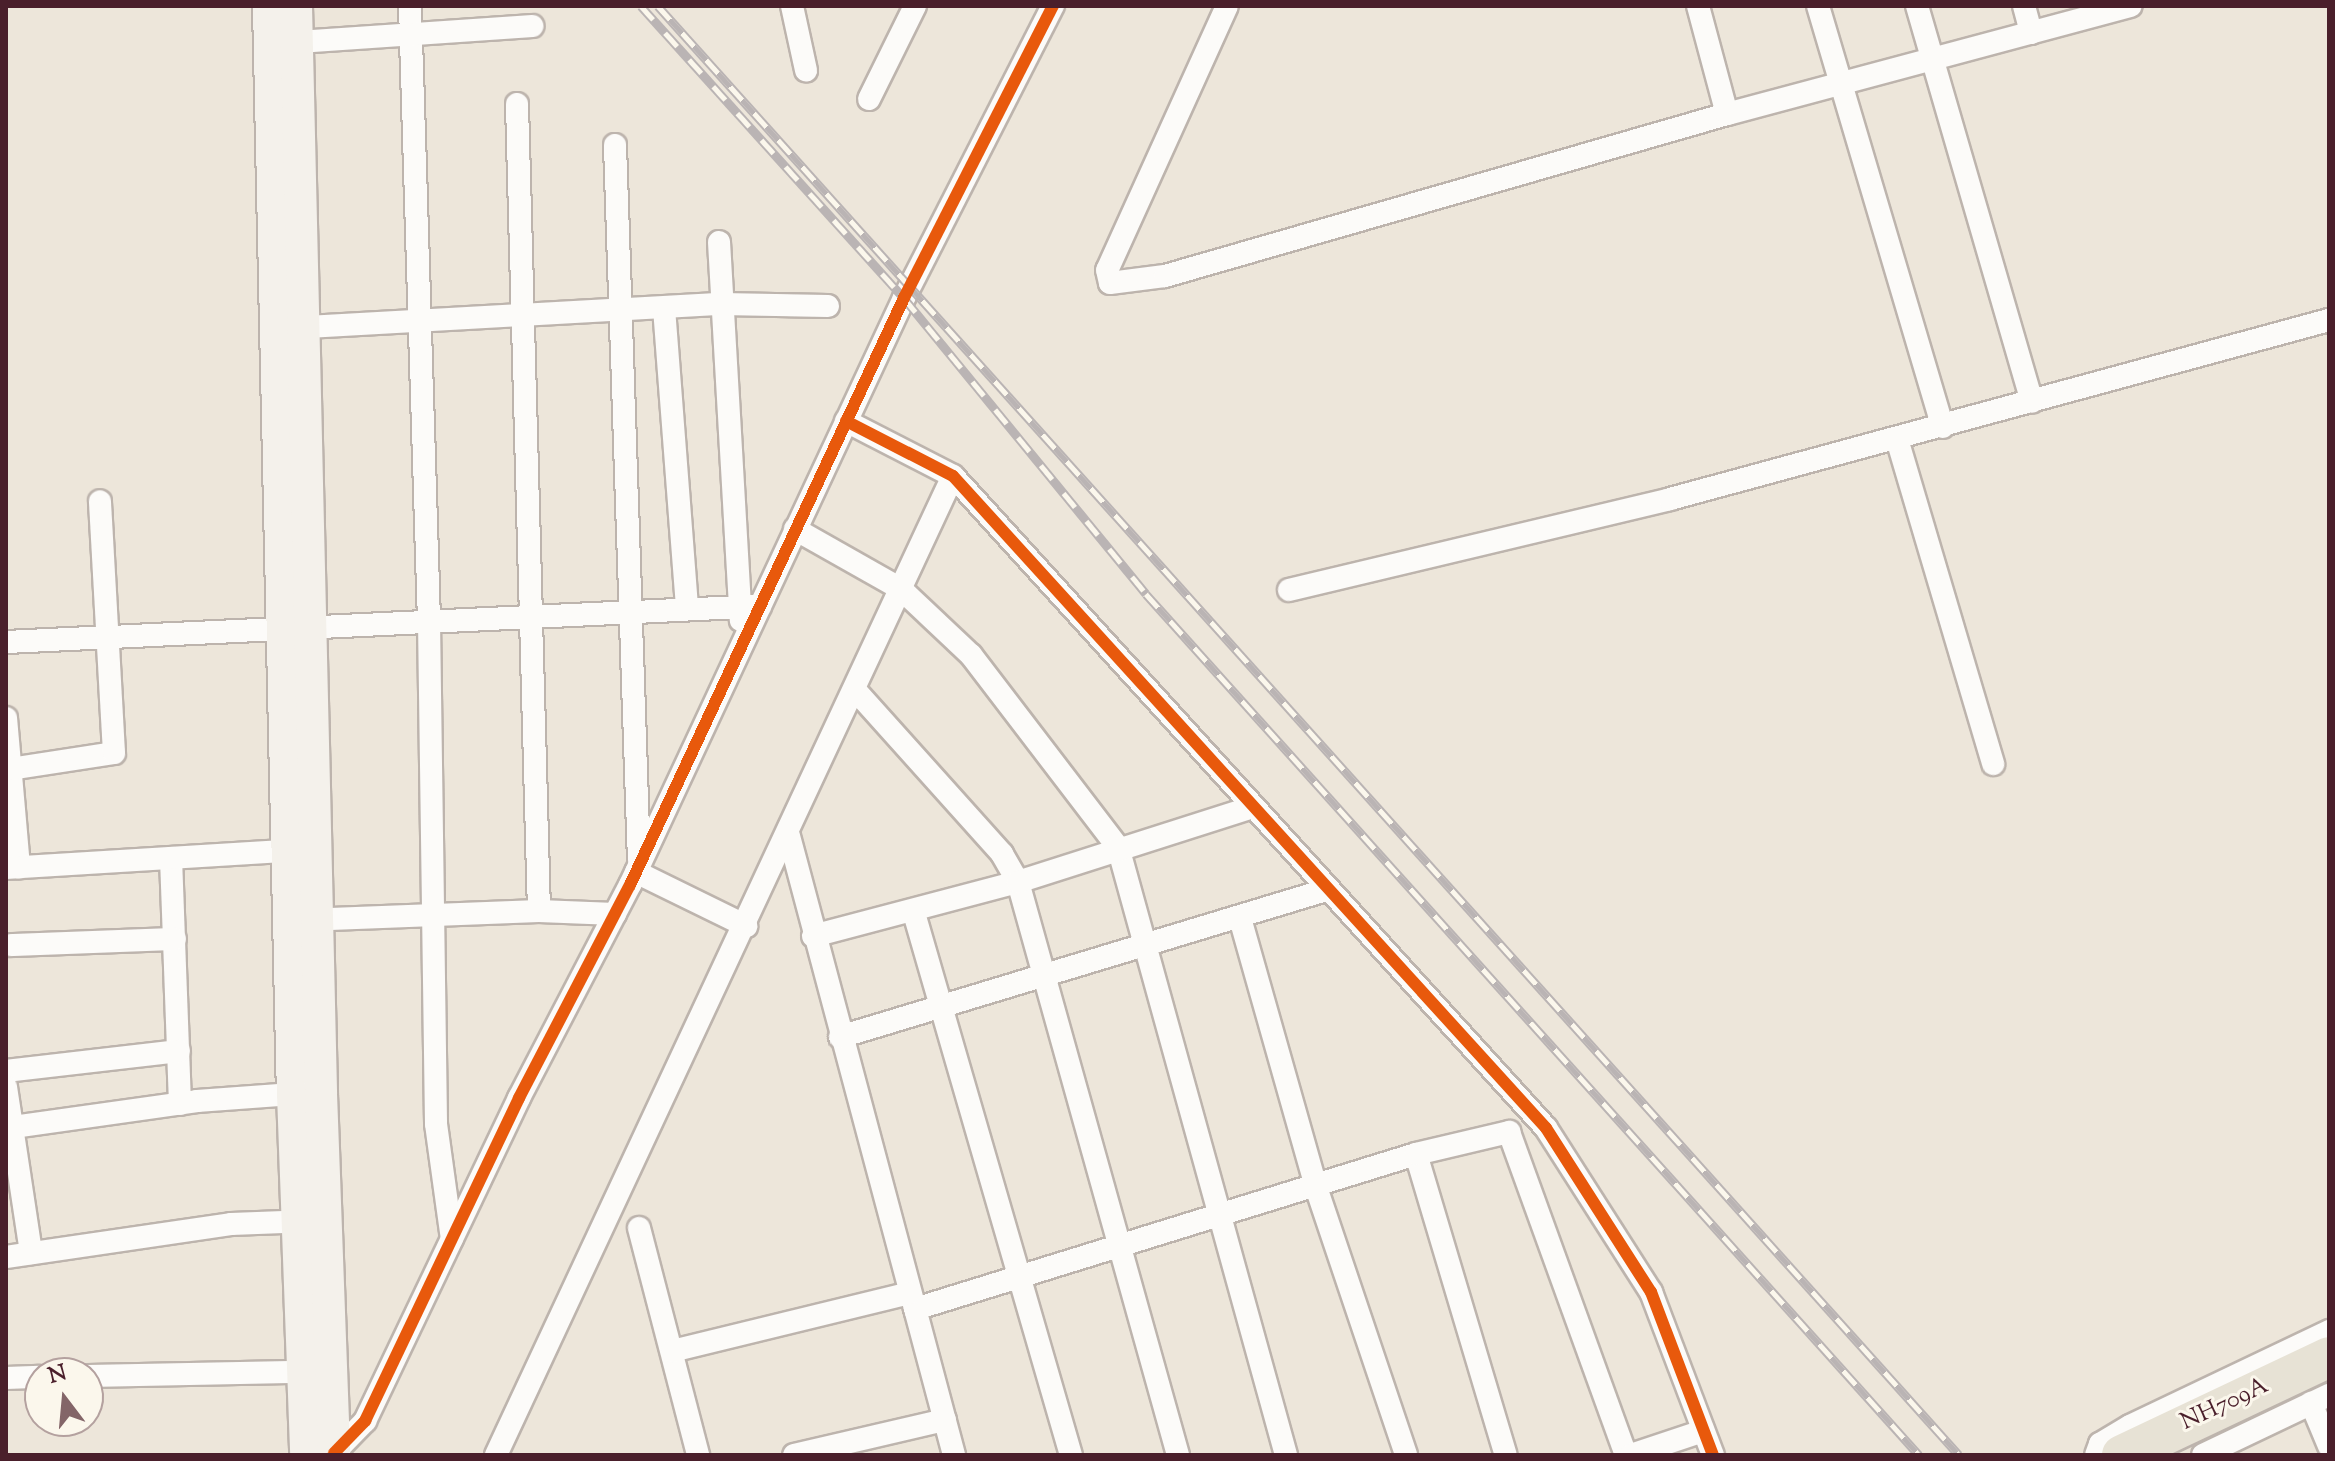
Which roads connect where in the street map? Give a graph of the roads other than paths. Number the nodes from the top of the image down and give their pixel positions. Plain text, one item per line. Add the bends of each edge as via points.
1 (269, 6) edge
2 (296, 6) edge
3 (410, 6) edge
4 (792, 6) edge
5 (896, 6) edge
6 (915, 6) edge
7 (1053, 6) edge
8 (1227, 6) edge
9 (1698, 6) edge
10 (1818, 6) edge
11 (1917, 6) edge
12 (2024, 6) edge
13 (2131, 6) edge
14 (532, 26) dead end
15 (902, 32) junction
16 (2031, 33) junction
17 (411, 36) junction
18 (298, 42) junction
19 (1931, 60) junction
20 (806, 70) dead end
21 (1842, 83) junction
22 (869, 99) dead end
23 (517, 104) dead end
24 (1727, 114) junction
25 (615, 145) dead end
26 (719, 242) dead end
27 (721, 304) junction
28 (828, 306) dead end
29 (664, 308) junction
30 (619, 311) junction
31 (522, 318) junction
32 (2329, 320) edge
33 (418, 323) junction
34 (290, 328) junction
35 (2032, 402) junction
36 (846, 421) junction
37 (1943, 427) junction
38 (1897, 439) junction
39 (953, 476) junction
40 (100, 501) dead end
41 (795, 529) junction
42 (901, 589) junction
43 (1289, 590) dead end
44 (749, 606) junction
45 (687, 607) junction
46 (628, 609) junction
47 (528, 615) junction
48 (429, 621) junction
49 (297, 628) junction
50 (106, 638) junction
51 (6, 642) edge
52 (856, 691) junction
53 (6, 718) edge
54 (1993, 764) dead end
55 (10, 769) junction
56 (1253, 807) junction
57 (789, 836) junction
58 (1118, 847) junction
59 (302, 850) junction
60 (171, 858) junction
61 (12, 867) edge
62 (638, 869) junction
63 (1018, 882) junction
64 (1326, 890) junction
65 (539, 911) junction
66 (914, 913) junction
67 (615, 914) junction
68 (431, 915) junction
69 (1240, 918) junction
70 (305, 920) junction
71 (746, 926) junction
72 (813, 936) junction
73 (175, 939) junction
74 (11, 945) dead end
75 (1146, 948) junction
76 (1045, 976) junction
77 (945, 1008) junction
78 (840, 1037) junction
79 (179, 1051) junction
80 (6, 1071) edge
81 (6, 1087) edge
82 (293, 1094) junction
83 (180, 1104) junction
84 (9, 1127) edge
85 (1416, 1154) junction
86 (1316, 1187) junction
87 (1218, 1217) junction
88 (311, 1221) junction
89 (639, 1228) dead end
90 (452, 1240) junction
91 (1116, 1246) junction
92 (31, 1253) junction
93 (6, 1257) edge
94 (1021, 1275) junction
95 (913, 1301) junction
96 (2329, 1331) edge
97 (672, 1351) junction
98 (2329, 1357) edge
99 (303, 1372) junction
100 (104, 1376) edge
101 (2320, 1399) edge
102 (945, 1420) junction
103 (1703, 1431) junction
104 (2329, 1446) edge
105 (325, 1454) edge
106 (2209, 1454) edge
107 (496, 1455) edge
108 (698, 1455) edge
109 (794, 1455) edge
110 (954, 1455) edge
111 (1071, 1455) edge
112 (1178, 1455) edge
113 (1286, 1455) edge
114 (1406, 1455) edge
115 (1506, 1455) edge
116 (1628, 1455) edge
117 (1713, 1455) edge
118 (2096, 1455) edge
119 (2122, 1455) edge

1 - 34 main road
2 - 18 main road
3 - 17 street
4 - 20 street
5 - 15 street
6 - 15 street
7 - 36 street
8 - 24 street via 1107,270 1110,283 1165,276
9 - 24 street
10 - 21 street
11 - 19 street
12 - 16 street
13 - 16 street
14 - 17 street
15 - 22 street
16 - 19 street
17 - 18 street
17 - 33 street
18 - 34 main road
19 - 21 street
19 - 35 street
21 - 24 street
21 - 37 street
23 - 31 street
25 - 30 street
26 - 27 street
27 - 28 street
27 - 29 street
27 - 44 street
29 - 30 street
29 - 45 street
30 - 31 street
30 - 46 street
31 - 33 street
31 - 47 street
32 - 35 street
33 - 34 street
33 - 48 street
34 - 49 main road
35 - 37 street
36 - 39 street
36 - 41 street
37 - 38 street
38 - 43 street
38 - 54 street
39 - 42 street
39 - 56 street
40 - 50 street
41 - 42 street
41 - 44 street
42 - 52 street
42 - 58 street via 971,655
44 - 45 street
44 - 62 street via 743,639
45 - 46 street
46 - 47 street
46 - 62 street
47 - 48 street
47 - 65 street
48 - 49 street
48 - 68 street
49 - 50 street
49 - 59 main road
50 - 51 street
50 - 55 street via 112,756
52 - 57 street
52 - 63 street via 992,843
53 - 55 street
55 - 61 street
56 - 58 street
56 - 64 street
57 - 71 street
57 - 72 street
58 - 63 street
58 - 75 street
59 - 60 street
59 - 70 main road
60 - 61 street
60 - 73 street
62 - 67 street
62 - 71 street
63 - 66 street
63 - 76 street
64 - 69 street
64 - 103 street via 1546,1128 1651,1292
65 - 67 street
65 - 68 street
66 - 72 street
66 - 77 street
67 - 90 street
68 - 70 street
68 - 90 street via 436,1124
69 - 75 street
69 - 86 street
70 - 82 main road
70 - 88 main road
71 - 107 street
72 - 78 street
73 - 74 street
73 - 79 street
75 - 76 street
75 - 87 street
76 - 77 street
76 - 91 street
77 - 78 street
77 - 94 street
78 - 95 street
79 - 80 street
79 - 83 street
81 - 84 street
82 - 83 street
82 - 88 main road
83 - 84 street
84 - 92 street
85 - 86 street
85 - 115 street
85 - 116 street via 1504,1132 1515,1139
86 - 87 street
86 - 114 street
87 - 91 street
87 - 113 street
88 - 92 street via 231,1224
88 - 99 main road
88 - 105 main road
89 - 97 street
90 - 105 street via 365,1421
91 - 94 street
91 - 112 street
92 - 93 street
94 - 95 street
94 - 111 street
95 - 97 street
95 - 102 street
96 - 118 street via 2130,1426 2100,1444
97 - 108 street
98 - 119 highway, NH709A
99 - 100 street
99 - 105 main road
101 - 104 street
101 - 106 street
102 - 109 street
102 - 110 street
103 - 116 street
103 - 117 street

